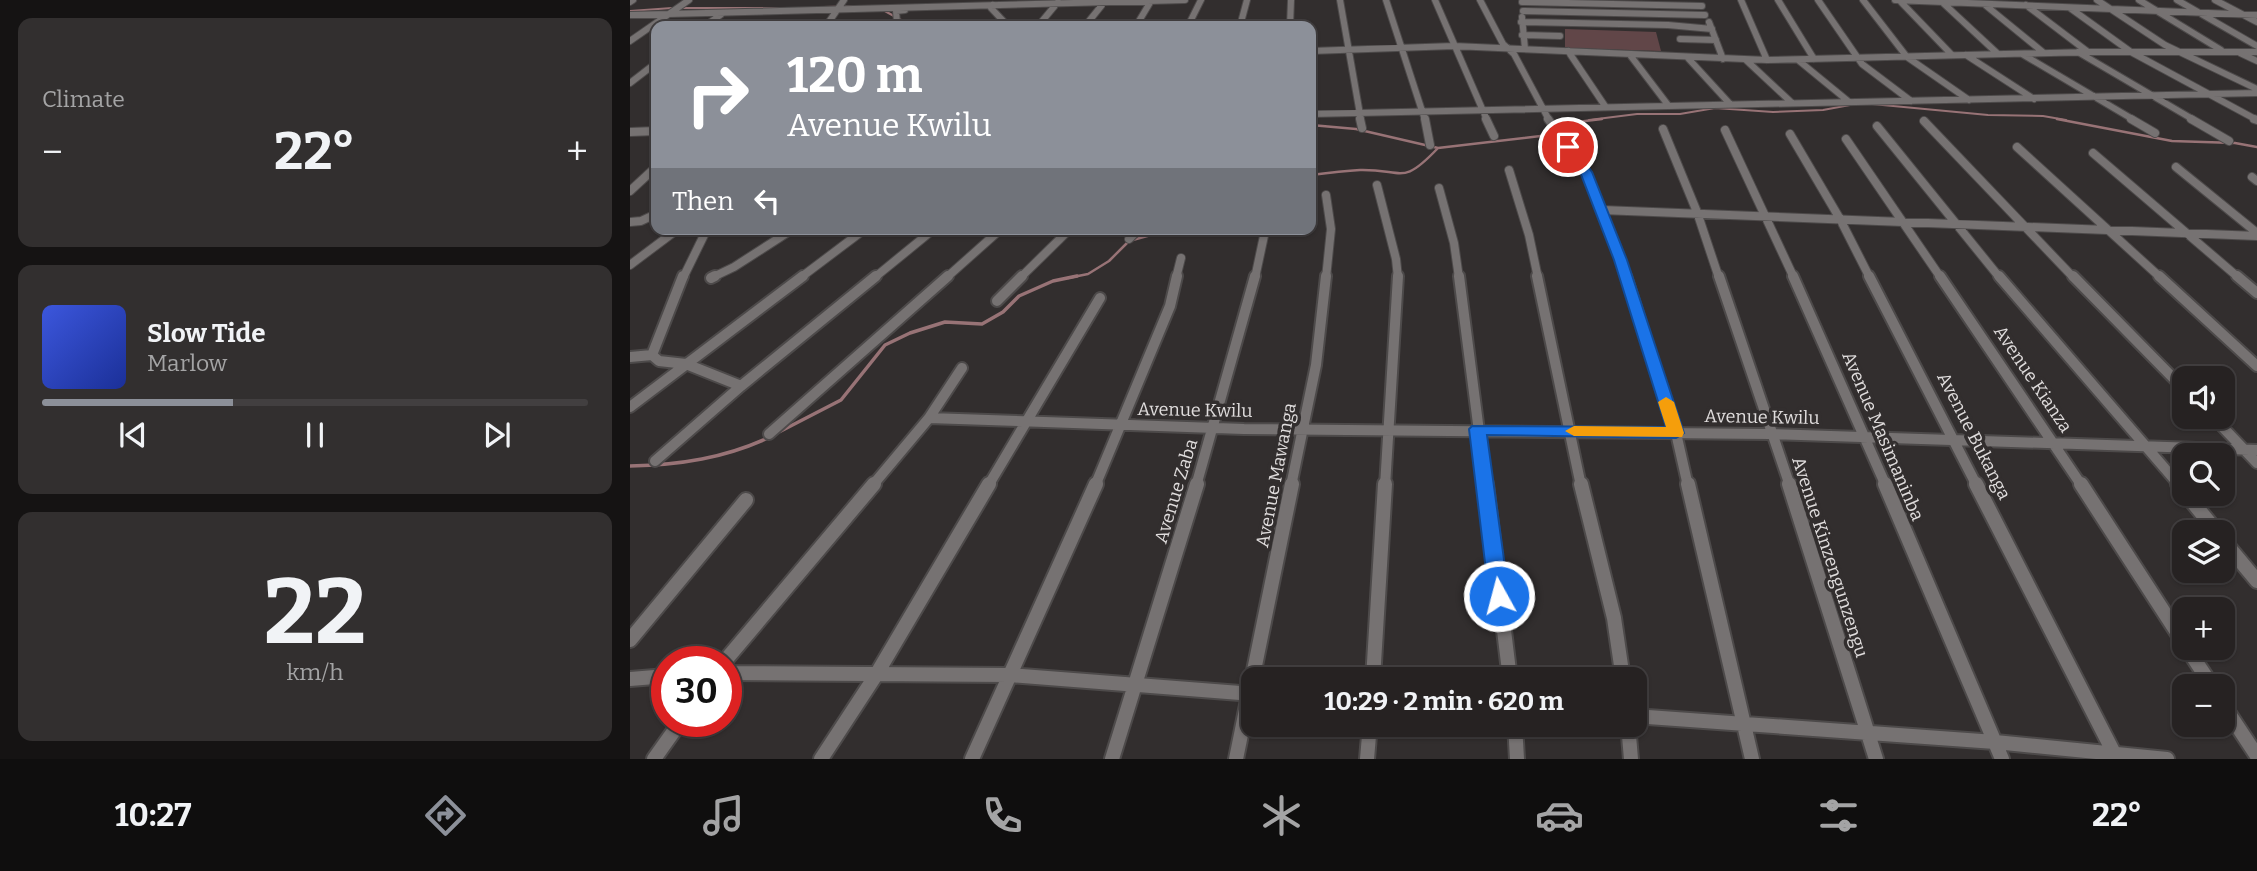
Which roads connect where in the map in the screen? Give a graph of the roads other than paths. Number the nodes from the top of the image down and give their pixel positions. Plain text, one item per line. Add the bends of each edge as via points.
1 (689, 0) edge
2 (801, 0) edge
3 (844, 0) edge
4 (921, 0) edge
5 (968, 0) edge
6 (1185, 0) edge
7 (1201, 0) edge
8 (1247, 0) edge
9 (1291, 0) edge
10 (1340, 0) edge
11 (1386, 0) edge
12 (1435, 0) edge
13 (1480, 0) edge
14 (1741, 0) edge
15 (1779, 0) edge
16 (1818, 0) edge
17 (1863, 0) edge
18 (1898, 0) edge
19 (2020, 0) edge
20 (2059, 0) edge
21 (2097, 0) edge
22 (2139, 0) edge
23 (2177, 0) edge
24 (2215, 0) edge
25 (1105, 1) edge
26 (1154, 1) edge
27 (1522, 1) edge
28 (1942, 1) edge
29 (1014, 2) edge
30 (1059, 2) edge
31 (1981, 2) edge
32 (890, 3) edge
33 (1701, 3) edge
34 (993, 5) junction
35 (915, 6) junction
36 (934, 6) junction
37 (964, 6) junction
38 (2027, 6) junction
39 (2069, 7) junction
40 (837, 9) junction
41 (2110, 9) junction
42 (795, 10) junction
43 (1523, 11) junction
44 (2157, 11) junction
45 (2198, 12) junction
46 (724, 13) junction
47 (669, 14) junction
48 (2242, 14) junction
49 (630, 15) edge
50 (1706, 15) junction
51 (2257, 15) edge
52 (659, 21) edge
53 (712, 21) edge
54 (830, 21) edge
55 (897, 21) edge
56 (1003, 21) edge
57 (1042, 21) edge
58 (1089, 21) edge
59 (1140, 21) edge
60 (1190, 21) edge
61 (1241, 21) edge
62 (1290, 21) edge
63 (1521, 22) junction
64 (2257, 22) edge
65 (651, 26) edge
66 (1712, 29) junction
67 (1522, 35) junction
68 (1560, 36) dead end
69 (1680, 39) dead end
70 (1716, 40) junction
71 (630, 41) edge
72 (1401, 46) junction
73 (1454, 46) junction
74 (2257, 46) edge
75 (1508, 48) junction
76 (1349, 49) junction
77 (1525, 49) junction
78 (1316, 51) edge
79 (1568, 51) junction
80 (2078, 52) junction
81 (2088, 52) junction
82 (2131, 52) junction
83 (2180, 52) junction
84 (2223, 52) junction
85 (2237, 52) junction
86 (2257, 52) edge
87 (2044, 53) junction
88 (1998, 54) junction
89 (2022, 54) junction
90 (1630, 55) junction
91 (1952, 55) junction
92 (1966, 55) junction
93 (1687, 57) junction
94 (1907, 57) junction
95 (1857, 58) junction
96 (1723, 59) junction
97 (1814, 59) junction
98 (1746, 60) junction
99 (1767, 60) junction
100 (1798, 60) junction
101 (2257, 61) edge
102 (651, 67) edge
103 (630, 83) edge
104 (2257, 91) edge
105 (2208, 93) junction
106 (2149, 95) junction
107 (2091, 96) junction
108 (2034, 99) junction
109 (1969, 100) junction
110 (1911, 101) junction
111 (1848, 102) junction
112 (1792, 103) junction
113 (1730, 104) junction
114 (1668, 105) junction
115 (1605, 106) junction
116 (1543, 109) junction
117 (1482, 110) junction
118 (1423, 111) junction
119 (1360, 112) junction
120 (1316, 114) edge
121 (2257, 120) edge
122 (1924, 121) dead end
123 (1877, 126) dead end
124 (1362, 128) dead end
125 (1663, 129) dead end
126 (651, 131) edge
127 (1724, 131) dead end
128 (631, 133) edge
129 (2155, 133) dead end
130 (1790, 134) dead end
131 (1494, 136) dead end
132 (1846, 139) dead end
133 (2229, 141) dead end
134 (1430, 145) dead end
135 (2017, 147) dead end
136 (2093, 153) dead end
137 (2176, 167) dead end
138 (1509, 170) dead end
139 (651, 172) edge
140 (1377, 185) dead end
141 (1438, 188) dead end
142 (630, 191) edge
143 (1326, 195) dead end
144 (1602, 210) junction
145 (1697, 212) junction
146 (651, 216) edge
147 (1766, 216) junction
148 (1840, 219) junction
149 (630, 222) edge
150 (1904, 222) junction
151 (1954, 224) junction
152 (2023, 226) junction
153 (2105, 230) junction
154 (2185, 233) junction
155 (2257, 234) edge
156 (670, 235) edge
157 (704, 235) edge
158 (784, 235) edge
159 (857, 235) edge
160 (927, 235) edge
161 (994, 235) edge
162 (1064, 235) edge
163 (1264, 235) edge
164 (1181, 258) dead end
165 (630, 265) edge
166 (711, 278) dead end
167 (2257, 293) edge
168 (1100, 298) dead end
169 (997, 300) dead end
170 (652, 355) junction
171 (630, 357) edge
172 (686, 364) junction
173 (2257, 366) edge
174 (962, 368) dead end
175 (2172, 376) edge
176 (741, 386) junction
177 (630, 407) edge
178 (929, 418) junction
179 (1024, 424) junction
180 (1122, 426) junction
181 (1214, 428) junction
182 (1478, 429) junction
183 (2227, 429) edge
184 (1303, 430) junction
185 (1389, 430) junction
186 (1568, 431) junction
187 (1676, 433) junction
188 (769, 434) dead end
189 (1771, 434) junction
190 (1865, 437) junction
191 (1956, 441) junction
192 (2056, 446) junction
193 (2148, 447) junction
194 (2251, 450) edge
195 (654, 461) dead end
196 (2257, 463) edge
197 (2172, 476) edge
198 (746, 500) dead end
199 (2196, 506) edge
200 (2207, 520) edge
201 (2235, 555) edge
202 (2257, 581) edge
203 (2172, 625) edge
204 (630, 640) edge
205 (737, 646) edge
206 (1256, 667) edge
207 (1374, 667) edge
208 (1508, 667) edge
209 (1621, 667) edge
210 (742, 673) edge
211 (876, 675) junction
212 (1009, 675) junction
213 (651, 677) edge
214 (630, 679) edge
215 (1135, 684) junction
216 (1241, 693) edge
217 (1647, 717) edge
218 (1745, 723) junction
219 (2235, 723) edge
220 (1867, 732) junction
221 (670, 737) edge
222 (1241, 737) edge
223 (1369, 737) edge
224 (1516, 737) edge
225 (1629, 737) edge
226 (1995, 742) junction
227 (2115, 756) edge
228 (2257, 756) edge
229 (654, 759) edge
230 (821, 759) edge
231 (972, 759) edge
232 (1112, 759) edge
233 (1236, 759) edge
234 (1367, 759) edge
235 (1517, 759) edge
236 (1632, 759) edge
237 (1752, 759) edge
238 (1876, 759) edge
239 (2002, 759) edge
240 (2167, 759) edge

1 - 47 street
2 - 42 street
3 - 40 street
4 - 35 street
5 - 37 street
6 - 26 street
7 - 60 street
8 - 61 street
9 - 62 street
10 - 76 street
11 - 72 street
12 - 73 street
13 - 75 street
14 - 99 street
15 - 97 street
16 - 95 street
17 - 94 street
18 - 28 street
18 - 91 street
19 - 38 street
20 - 39 street
21 - 41 street
22 - 44 street
23 - 45 street
24 - 48 street
25 - 26 street
25 - 30 street
25 - 58 street
26 - 59 street
27 - 33 street
27 - 43 street
28 - 31 street
28 - 88 street
29 - 30 street
29 - 34 street
30 - 57 street
31 - 38 street
31 - 87 street
32 - 35 street
32 - 40 street
33 - 50 street
34 - 37 street
34 - 56 street
35 - 36 street
36 - 37 street
36 - 55 street via 896,11
38 - 39 street
38 - 81 street
39 - 41 street
39 - 82 street
40 - 42 street
40 - 54 street
41 - 44 street
41 - 83 street
42 - 46 street
43 - 50 street
43 - 63 street
44 - 45 street
44 - 84 street
45 - 48 street
45 - 74 street
46 - 47 street
46 - 53 street
47 - 49 street
47 - 52 street
48 - 51 street
48 - 64 street
50 - 66 street
63 - 66 street
63 - 67 street
65 - 71 street
66 - 70 street
67 - 68 street
67 - 77 street
69 - 70 street
70 - 96 street
72 - 73 street
72 - 76 street
72 - 118 street
73 - 75 street
73 - 117 street
75 - 77 street
75 - 116 street
76 - 78 street
76 - 119 street
77 - 79 street
79 - 90 street
79 - 115 street
80 - 81 street
80 - 87 street
80 - 106 street
81 - 82 street
82 - 83 street
82 - 105 street
83 - 84 street
83 - 104 street
84 - 85 street
85 - 86 street
85 - 101 street
87 - 89 street
88 - 89 street
88 - 92 street
89 - 107 street
90 - 93 street
90 - 114 street
91 - 92 street
91 - 94 street
92 - 108 street
93 - 96 street
93 - 113 street
94 - 95 street
94 - 109 street
95 - 97 street
95 - 110 street
96 - 98 street
97 - 100 street
98 - 99 street
98 - 112 street
99 - 100 street
100 - 111 street
102 - 103 street
104 - 105 street
105 - 106 street
105 - 121 street
106 - 107 street
106 - 133 street
107 - 108 street
107 - 129 street
108 - 109 street
109 - 110 street
110 - 111 street
111 - 112 street
112 - 113 street
113 - 114 street
114 - 115 street
115 - 116 street
116 - 117 street
116 - 144 street via 1586,172
117 - 118 street
117 - 131 street
118 - 119 street
118 - 134 street
119 - 120 street
119 - 124 street
122 - 152 street
123 - 151 street
125 - 145 street, Avenue Kinzengunzengu
126 - 128 street
127 - 147 street, Avenue Masimaninba
130 - 148 street, Avenue Bukanga
132 - 150 street, Avenue Kianza
135 - 153 street
136 - 154 street
137 - 155 street
138 - 186 street via 1529,235
139 - 142 street
140 - 185 street via 1398,280
141 - 182 street via 1454,243
143 - 184 street, Avenue Mawanga via 1332,220 1330,241 1316,365
144 - 145 street
144 - 187 street
145 - 147 street
145 - 189 street, Avenue Kinzengunzengu
146 - 149 street
147 - 148 street
147 - 190 street, Avenue Masimaninba
148 - 150 street
148 - 191 street, Avenue Bukanga
150 - 151 street
150 - 192 street, Avenue Kianza
151 - 152 street
151 - 193 street
152 - 153 street
152 - 175 street
153 - 154 street
153 - 173 street
154 - 155 street
154 - 167 street
156 - 165 street
157 - 170 street via 674,295
158 - 166 street
159 - 172 street
160 - 176 street
161 - 188 street
162 - 169 street
163 - 181 street, Avenue Zaba
164 - 180 street via 1170,306
168 - 179 street
170 - 171 street
170 - 172 street via 659,361
172 - 176 street
172 - 177 street
174 - 178 street
176 - 195 street
178 - 179 street, Avenue Kwilu
178 - 205 street
179 - 180 street, Avenue Kwilu
179 - 211 street
180 - 181 street, Avenue Kwilu
180 - 212 street
181 - 184 street, Avenue Kwilu
181 - 215 street, Avenue Zaba
182 - 185 street, Avenue Kwilu
182 - 186 street, Avenue Kwilu
182 - 208 street
183 - 194 street
184 - 185 street, Avenue Kwilu
184 - 206 street, Avenue Mawanga
185 - 207 street
186 - 187 street, Avenue Kwilu
186 - 209 street via 1614,618
187 - 189 street, Avenue Kwilu
187 - 218 street
189 - 190 street, Avenue Kwilu
189 - 220 street, Avenue Kinzengunzengu
190 - 191 street, Avenue Kwilu
190 - 226 street, Avenue Masimaninba
191 - 192 street, Avenue Kwilu
191 - 227 street, Avenue Bukanga
192 - 193 street, Avenue Kwilu
192 - 203 street, Avenue Kianza
193 - 194 street, Avenue Kwilu
193 - 197 street
194 - 196 street
198 - 204 street
199 - 200 street
201 - 202 street
210 - 211 street
211 - 212 street
211 - 230 street
212 - 215 street
212 - 231 street
213 - 214 street
215 - 216 street
215 - 232 street, Avenue Zaba
217 - 218 street
218 - 220 street
218 - 237 street
219 - 228 street
220 - 226 street
220 - 238 street, Avenue Kinzengunzengu
221 - 229 street
222 - 233 street, Avenue Mawanga
223 - 234 street
224 - 235 street
225 - 236 street
226 - 227 street
226 - 239 street, Avenue Masimaninba
227 - 240 street

